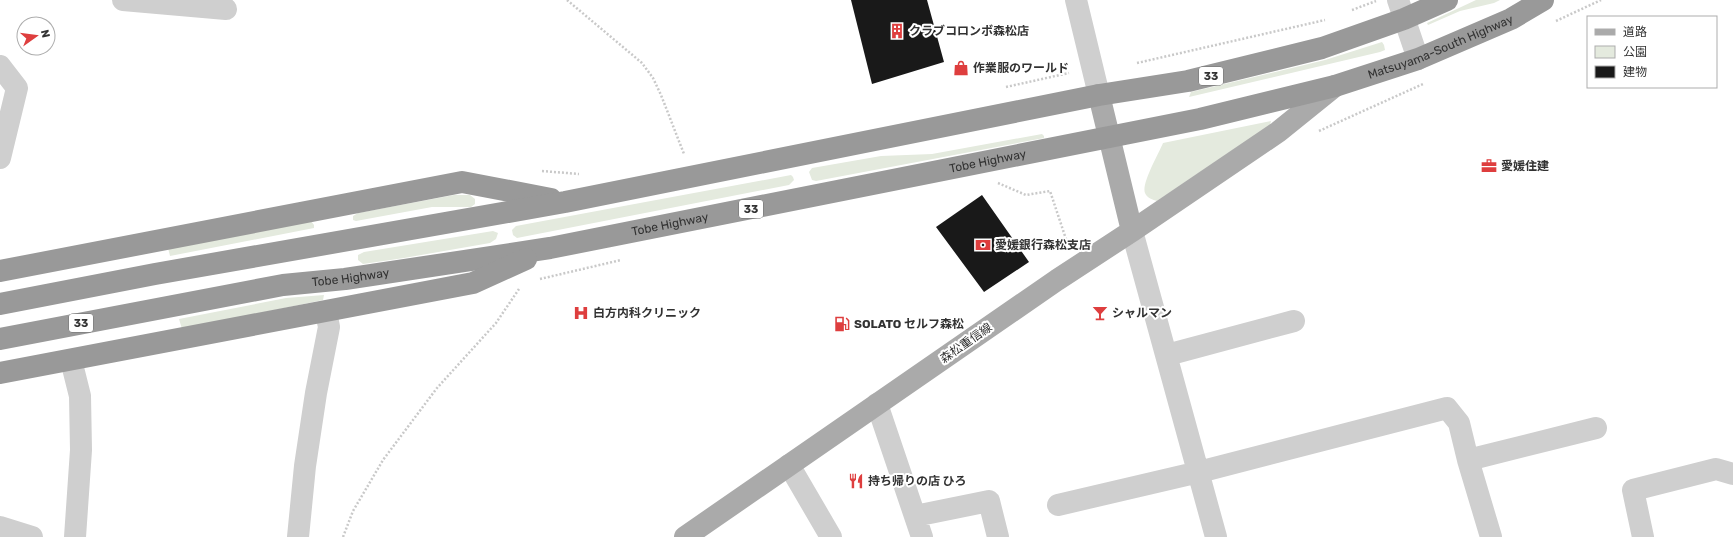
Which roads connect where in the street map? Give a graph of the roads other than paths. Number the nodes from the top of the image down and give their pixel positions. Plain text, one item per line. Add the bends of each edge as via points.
1 (123, 0) edge
2 (1076, 0) edge
3 (1447, 0) edge
4 (1543, 0) edge
5 (226, 9) dead end
6 (1401, 9) edge
7 (1418, 59) junction
8 (0, 66) edge
9 (1336, 86) junction
10 (1099, 95) junction
11 (1109, 138) junction
12 (0, 158) edge
13 (565, 202) junction
14 (1132, 231) junction
15 (550, 248) junction
16 (0, 271) edge
17 (0, 304) edge
18 (326, 312) junction
19 (1294, 321) dead end
20 (0, 339) edge
21 (1167, 354) junction
22 (71, 360) junction
23 (0, 373) edge
24 (877, 404) junction
25 (1596, 428) dead end
26 (1468, 460) junction
27 (789, 465) junction
28 (1199, 472) junction
29 (1733, 474) edge
30 (1058, 505) dead end
31 (915, 516) junction
32 (0, 527) edge
33 (32, 537) edge
34 (75, 537) edge
35 (298, 537) edge
36 (685, 537) edge
37 (831, 537) edge
38 (922, 537) edge
39 (998, 537) edge
40 (1216, 537) edge
41 (1491, 537) edge
42 (1643, 537) edge

1 - 5 street
2 - 10 street
3 - 6 highway, 33
4 - 7 highway, Matsuyama-South Highway / 33 via 1511,19
6 - 7 street
6 - 10 highway, 33 via 1322,48 1188,81
7 - 9 highway, Matsuyama-South Highway / 33
8 - 12 street via 17,88
9 - 11 highway, Tobe Highway / 33
9 - 14 main road, 森松重信線 via 1278,132
10 - 11 main road
10 - 13 highway, 33
11 - 14 main road
11 - 15 highway, Tobe Highway / 33
13 - 16 highway via 462,182
13 - 17 highway, 33
14 - 21 street
14 - 24 main road, 森松重信線
15 - 18 highway via 473,283
15 - 20 highway, Tobe Highway / 33 via 345,280 283,285
18 - 22 highway
18 - 35 street via 329,327 305,466
19 - 21 street
21 - 28 street
22 - 23 highway
22 - 34 street via 80,396 81,450
24 - 27 main road, 森松重信線
24 - 31 street
25 - 26 street
26 - 28 street via 1458,424 1447,408
26 - 41 street
27 - 36 main road, 森松重信線
27 - 37 street
28 - 30 street
28 - 40 street
29 - 42 street via 1716,468 1633,490
31 - 38 street
31 - 39 street via 989,501
32 - 33 street

